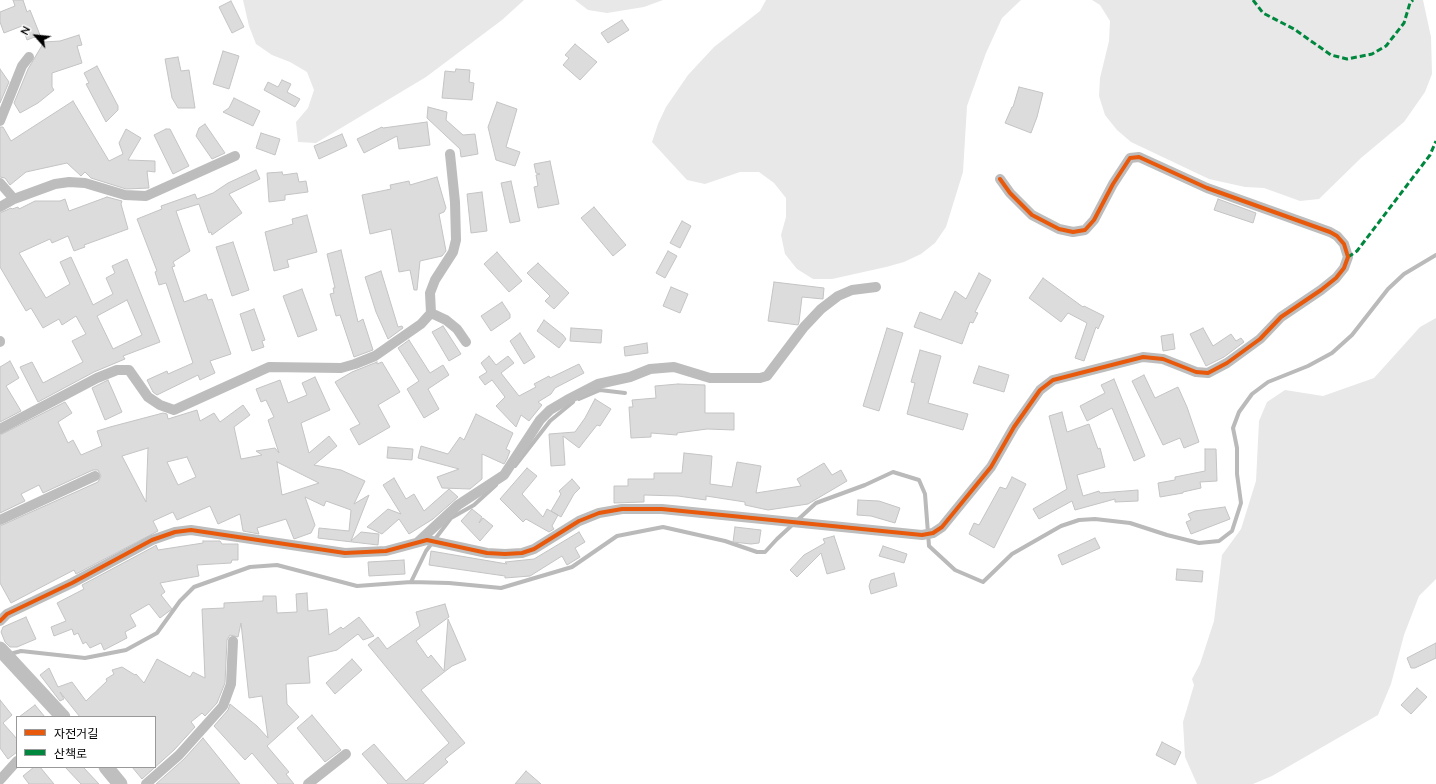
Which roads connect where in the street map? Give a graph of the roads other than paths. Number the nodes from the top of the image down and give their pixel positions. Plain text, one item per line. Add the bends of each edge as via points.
1 (29, 57) dead end
2 (0, 121) edge
3 (450, 154) dead end
4 (235, 156) dead end
5 (1000, 179) dead end
6 (0, 183) edge
7 (14, 199) junction
8 (0, 207) edge
9 (876, 286) dead end
10 (431, 313) junction
11 (466, 342) dead end
12 (0, 429) edge
13 (95, 476) dead end
14 (0, 520) edge
15 (423, 541) junction
16 (0, 621) edge
17 (233, 641) dead end
18 (0, 649) edge
19 (61, 716) edge
20 (346, 754) dead end
21 (16, 763) edge
22 (107, 768) edge
23 (0, 780) edge
24 (120, 784) edge
25 (146, 784) edge
26 (308, 784) edge

1 - 2 street via 22,66
3 - 10 street via 456,240 453,252 430,293
4 - 7 street via 146,196 125,195 85,183 69,182 55,184
5 - 15 street via 1032,215 1059,229 1073,232 1085,230 1094,220 1130,158 1140,157 1206,188 1330,232 1344,244 1348,257 1344,268 1322,290 1281,316 1260,339 1227,363 1208,373 1143,357 1054,380 1040,390 1014,427 991,468 942,527 933,533 922,535 662,509 622,509 599,513 579,521 534,549 522,553 487,553
6 - 7 street
7 - 8 street
9 - 15 street via 852,290 838,296 821,310 804,327 767,376 710,378 674,367 650,369 630,377 598,384 567,400 550,410 540,420 504,475 458,505
10 - 11 street via 457,329
10 - 12 street via 421,324 375,356 341,368 269,367 174,410 160,406 148,398 128,370 117,370
13 - 14 street
15 - 16 street via 386,551 345,553 225,534 191,530 175,532 152,540 7,614
17 - 25 street via 231,684 223,706 179,755
18 - 19 street
20 - 26 street
21 - 23 street
22 - 24 street

